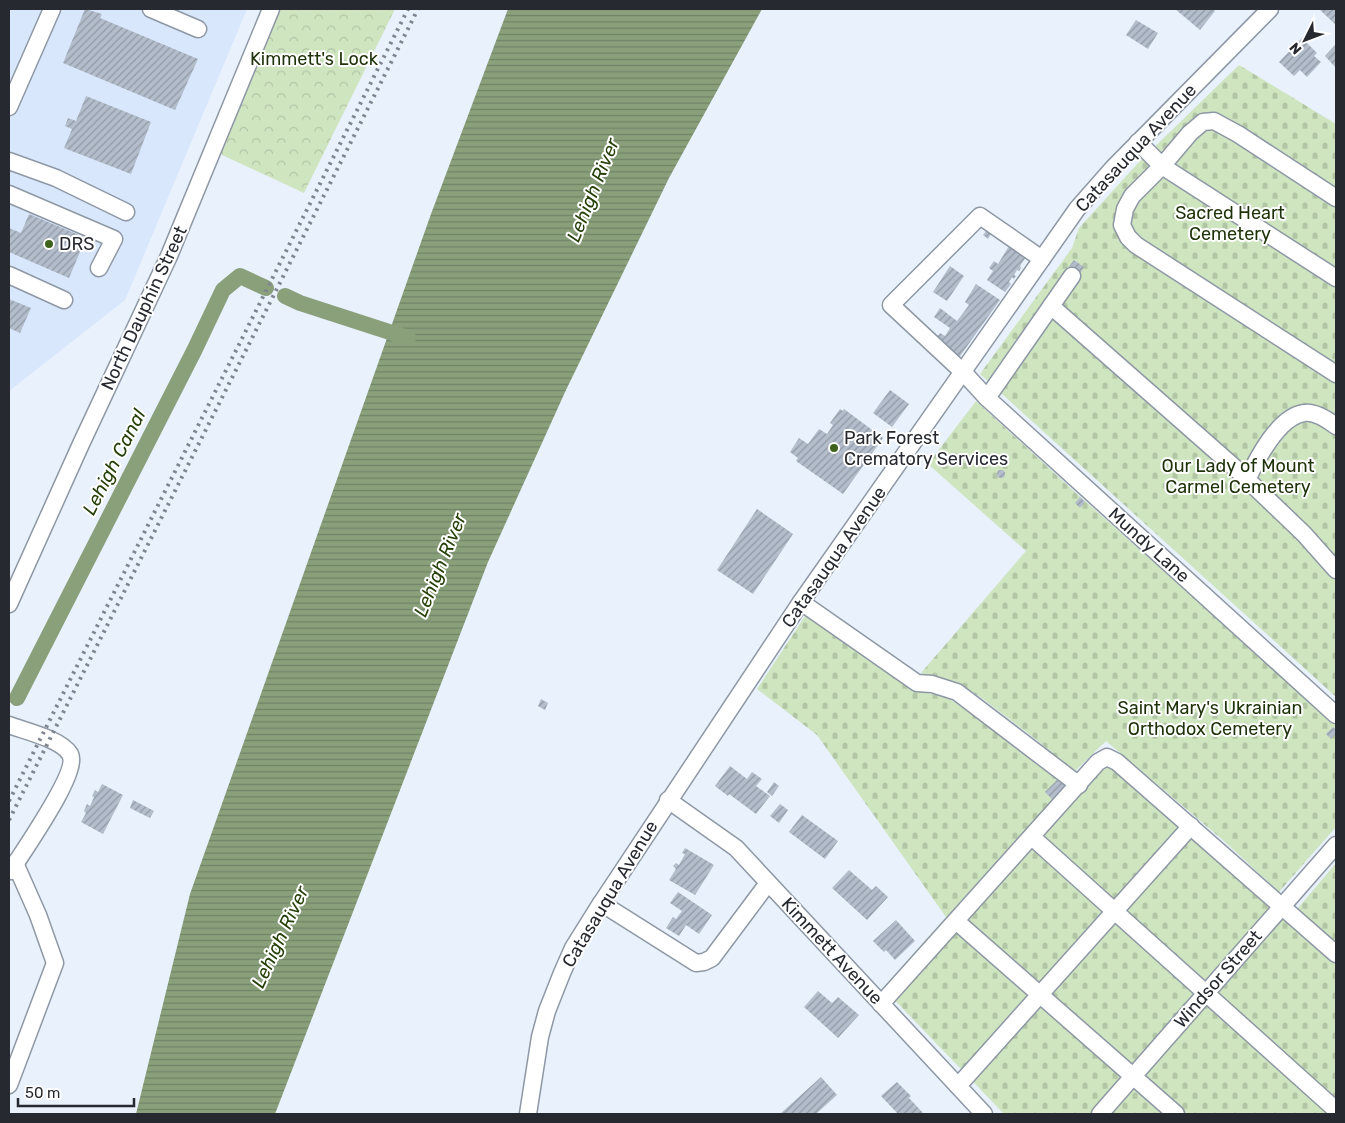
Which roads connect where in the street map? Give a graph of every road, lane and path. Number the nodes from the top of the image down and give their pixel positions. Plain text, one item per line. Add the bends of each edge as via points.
1 (52, 9) edge
2 (151, 9) edge
3 (271, 9) edge
4 (1270, 9) edge
5 (198, 29) dead end
6 (9, 106) edge
7 (1138, 142) junction
8 (9, 161) edge
9 (1162, 166) junction
10 (9, 194) edge
11 (1336, 198) edge
12 (126, 212) dead end
13 (1042, 259) junction
14 (99, 268) dead end
15 (9, 275) edge
16 (1072, 276) dead end
17 (1336, 278) edge
18 (64, 300) dead end
19 (1051, 306) junction
20 (964, 373) junction
21 (1336, 374) edge
22 (987, 398) junction
23 (1336, 426) edge
24 (1247, 480) junction
25 (1336, 570) edge
26 (801, 602) junction
27 (9, 604) edge
28 (1336, 715) edge
29 (9, 725) edge
30 (1079, 785) junction
31 (668, 800) junction
32 (1192, 826) junction
33 (1032, 837) junction
34 (1336, 845) edge
35 (12, 869) edge
36 (768, 883) junction
37 (601, 903) junction
38 (1283, 905) junction
39 (1115, 912) junction
40 (956, 920) junction
41 (1336, 954) edge
42 (1206, 993) junction
43 (1040, 994) junction
44 (881, 1004) junction
45 (1133, 1076) junction
46 (9, 1085) edge
47 (958, 1086) junction
48 (1336, 1110) edge
49 (528, 1114) edge
50 (984, 1114) edge
51 (1100, 1114) edge
52 (1176, 1114) edge

1 - 6 street
2 - 5 street
3 - 27 street, North Dauphin Street via 169,256
4 - 7 street, Catasauqua Avenue
7 - 9 street
7 - 13 street, Catasauqua Avenue via 1078,210
8 - 12 street via 56,178
9 - 11 street via 1198,126 1214,121
9 - 17 street
9 - 21 street via 1132,196 1125,210 1122,225 1128,237
10 - 14 street via 114,239
13 - 20 street, Catasauqua Avenue
13 - 20 street, Mundy Lane via 980,216 891,305
15 - 18 street
16 - 19 street
19 - 22 street
19 - 24 street
20 - 22 street, Mundy Lane
20 - 26 street, Catasauqua Avenue
22 - 28 street, Mundy Lane
23 - 24 street via 1317,415 1304,413 1292,418 1262,450
24 - 25 street via 1304,534
26 - 30 street via 917,683 957,692
26 - 31 street, Catasauqua Avenue
29 - 35 street via 64,748 72,762 60,793
30 - 32 street via 1098,762 1107,757
30 - 33 street
31 - 36 street, Kimmett Avenue via 736,848
31 - 37 street, Catasauqua Avenue
32 - 38 street
32 - 39 street
33 - 39 street
33 - 40 street
34 - 38 street, Windsor Street
35 - 46 street via 38,915 54,963
36 - 37 street via 712,958 696,963
36 - 44 street, Kimmett Avenue
37 - 49 street, Catasauqua Avenue via 574,948 547,1011
38 - 41 street
38 - 42 street, Windsor Street
39 - 42 street
39 - 43 street
40 - 43 street
40 - 44 street
42 - 45 street, Windsor Street
42 - 48 street
43 - 45 street
43 - 47 street
44 - 47 street, Kimmett Avenue
45 - 51 street, Windsor Street
45 - 52 street
47 - 50 street, Kimmett Avenue

